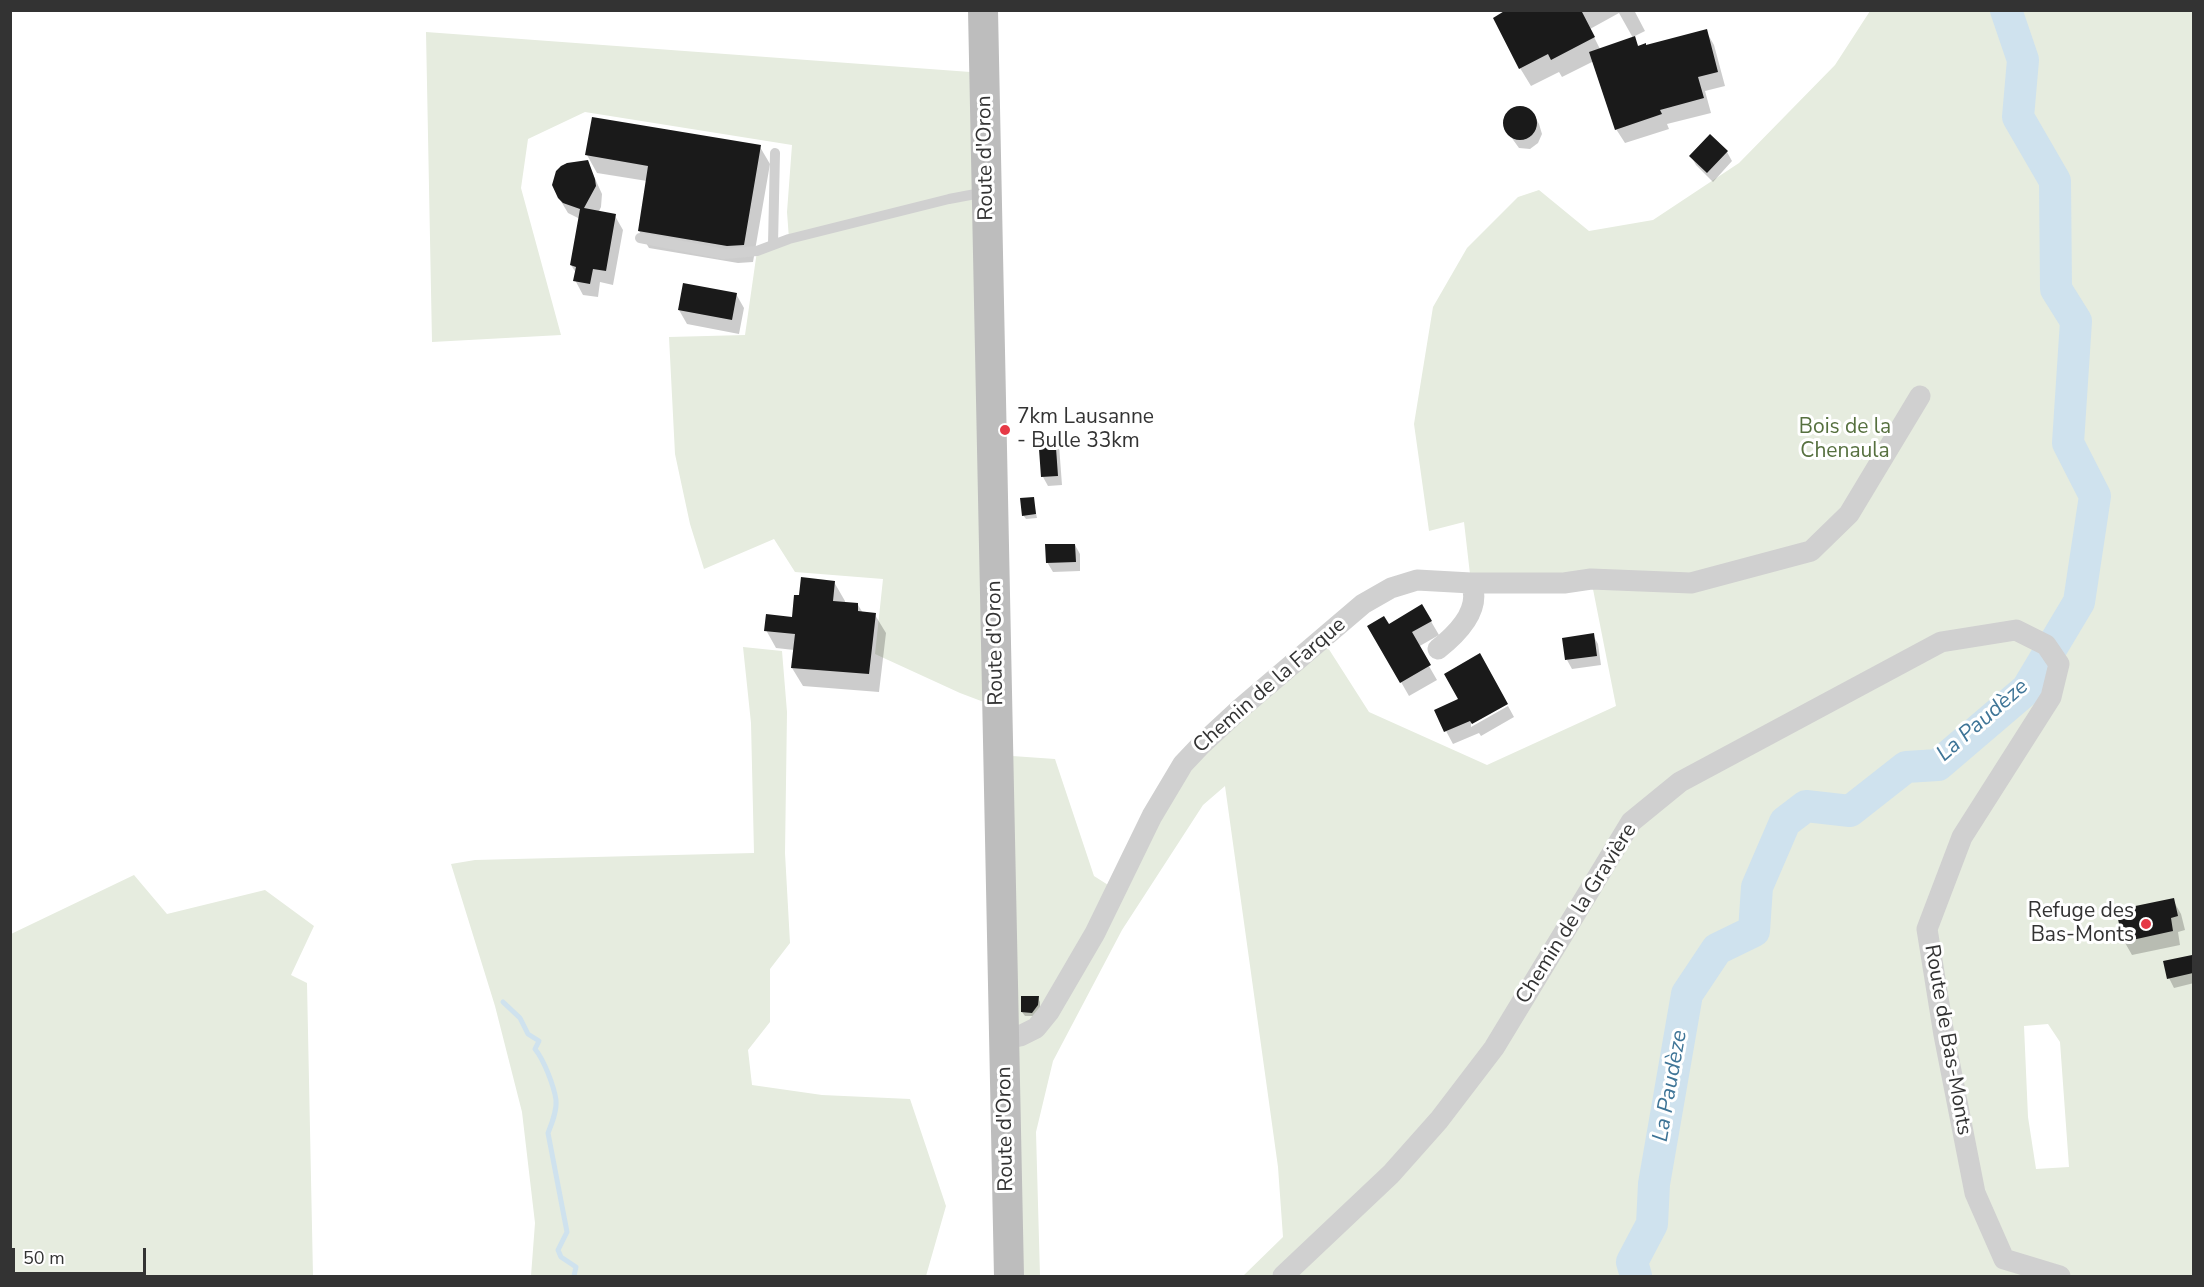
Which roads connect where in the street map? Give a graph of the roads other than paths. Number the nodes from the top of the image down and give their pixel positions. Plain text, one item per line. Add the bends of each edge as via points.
1 (983, 10) edge
2 (776, 153) dead end
3 (986, 192) junction
4 (640, 238) dead end
5 (773, 244) junction
6 (1920, 396) dead end
7 (1472, 584) junction
8 (2016, 630) joint
9 (1438, 649) dead end
10 (1004, 1039) junction
11 (2005, 1268) edge
12 (1009, 1276) edge
13 (1283, 1276) edge
14 (2060, 1276) edge

1 - 3 main road, Route d'Oron
2 - 5 lane
3 - 5 lane
3 - 10 main road, Route d'Oron
4 - 5 lane via 723,254 757,251
6 - 7 street, Chemin de la Farque via 1849,514 1811,551 1691,583 1591,579
7 - 9 street via 1476,595 1472,611 1452,638
7 - 10 street, Chemin de la Farque via 1417,580 1391,588 1363,604 1201,745 1183,764 1152,816 1095,933 1049,1012 1036,1028
8 - 11 street, Route de Bas-Monts via 2046,645 2059,664 2051,697 1962,837 1927,929 1975,1193
8 - 13 street, Chemin de la Gravière via 1941,642 1680,782 1631,822 1494,1048 1439,1120 1391,1174
10 - 12 main road, Route d'Oron
11 - 14 street, Route de Bas-Monts

